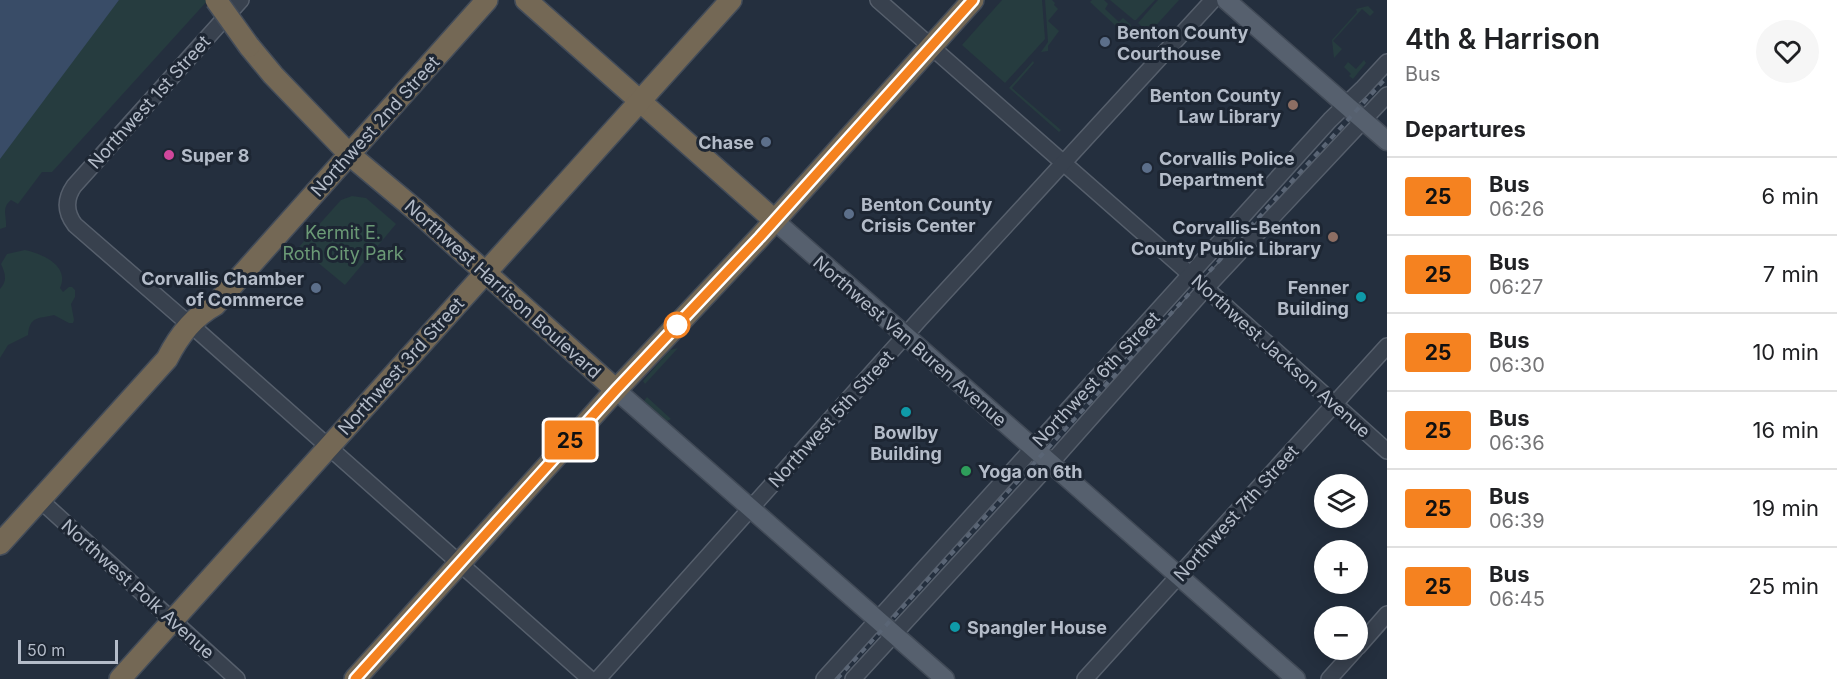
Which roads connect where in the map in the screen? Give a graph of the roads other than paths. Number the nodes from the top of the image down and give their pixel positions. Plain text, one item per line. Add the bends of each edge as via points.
1 (216, 0) edge
2 (241, 0) edge
3 (487, 0) edge
4 (526, 0) edge
5 (731, 0) edge
6 (878, 0) edge
7 (973, 0) edge
8 (1213, 0) edge
9 (1226, 0) edge
10 (930, 46) junction
11 (1387, 62) edge
12 (1387, 95) edge
13 (640, 101) junction
14 (1344, 105) junction
15 (1363, 120) junction
16 (1387, 141) edge
17 (350, 154) junction
18 (1063, 164) junction
19 (774, 220) junction
20 (485, 272) junction
21 (1191, 275) junction
22 (1206, 289) junction
23 (195, 328) junction
24 (905, 337) junction
25 (1387, 346) edge
26 (616, 390) junction
27 (1334, 404) junction
28 (329, 447) junction
29 (1032, 448) junction
30 (1387, 452) edge
31 (1050, 464) junction
32 (40, 500) junction
33 (751, 508) junction
34 (0, 544) edge
35 (460, 562) junction
36 (1179, 576) junction
37 (1387, 614) edge
38 (878, 619) junction
39 (173, 620) junction
40 (894, 634) junction
41 (1368, 635) edge
42 (1346, 660) edge
43 (120, 679) edge
44 (237, 679) edge
45 (355, 679) edge
46 (590, 679) edge
47 (598, 679) edge
48 (824, 679) edge
49 (853, 679) edge
50 (945, 679) edge
51 (1085, 679) edge
52 (1296, 679) edge
53 (1329, 679) edge

1 - 17 highway, Northwest Harrison Boulevard, bridge via 273,75
2 - 23 street, Northwest 1st Street via 68,197 67,209 75,225
3 - 17 highway, Northwest 2nd Street
4 - 13 highway, Northwest Van Buren Avenue
5 - 13 highway, Northwest 3rd Street
6 - 10 street, Northwest Jackson Avenue
7 - 10 highway
8 - 18 street, Northwest 5th Street
9 - 14 main road
10 - 18 street, Northwest Jackson Avenue
10 - 19 highway
11 - 14 street, Northwest 6th Street
12 - 15 street, Northwest 6th Street
13 - 19 highway, Northwest Van Buren Avenue
13 - 20 highway, Northwest 3rd Street
14 - 15 main road
14 - 21 street, Northwest 6th Street
15 - 16 main road
15 - 22 street, Northwest 6th Street
17 - 20 highway, Northwest Harrison Boulevard
17 - 23 highway, Northwest 2nd Street via 215,305 202,312
18 - 21 street, Northwest Jackson Avenue
18 - 24 street, Northwest 5th Street
19 - 24 main road, Northwest Van Buren Avenue
19 - 26 highway
20 - 26 highway, Northwest Harrison Boulevard
20 - 28 highway, Northwest 3rd Street
21 - 22 street, Northwest Jackson Avenue
21 - 29 street, Northwest 6th Street
22 - 27 street, Northwest Jackson Avenue
22 - 31 street, Northwest 6th Street
23 - 28 street
23 - 32 highway, Northwest 2nd Street via 176,341 167,359
24 - 29 main road, Northwest Van Buren Avenue
24 - 33 street, Northwest 5th Street
25 - 27 street, Northwest 7th Street
26 - 33 main road, Northwest Harrison Boulevard
26 - 35 highway
27 - 30 street, Northwest Jackson Avenue
27 - 36 street, Northwest 7th Street
28 - 35 street
28 - 39 highway, Northwest 3rd Street
29 - 31 main road, Northwest Van Buren Avenue
29 - 38 street, Northwest 6th Street
31 - 36 main road, Northwest Van Buren Avenue
31 - 40 street, Northwest 6th Street
32 - 34 highway, Northwest 2nd Street
32 - 39 street, Northwest Polk Avenue
33 - 38 main road, Northwest Harrison Boulevard
33 - 47 street, Northwest 5th Street
35 - 45 highway
35 - 46 street
36 - 51 street, Northwest 7th Street
36 - 52 main road, Northwest Van Buren Avenue
37 - 41 street
38 - 40 main road, Northwest Harrison Boulevard
38 - 48 street, Northwest 6th Street
39 - 43 highway, Northwest 3rd Street
39 - 44 street, Northwest Polk Avenue
40 - 49 street, Northwest 6th Street
40 - 50 main road, Northwest Harrison Boulevard
42 - 53 street

